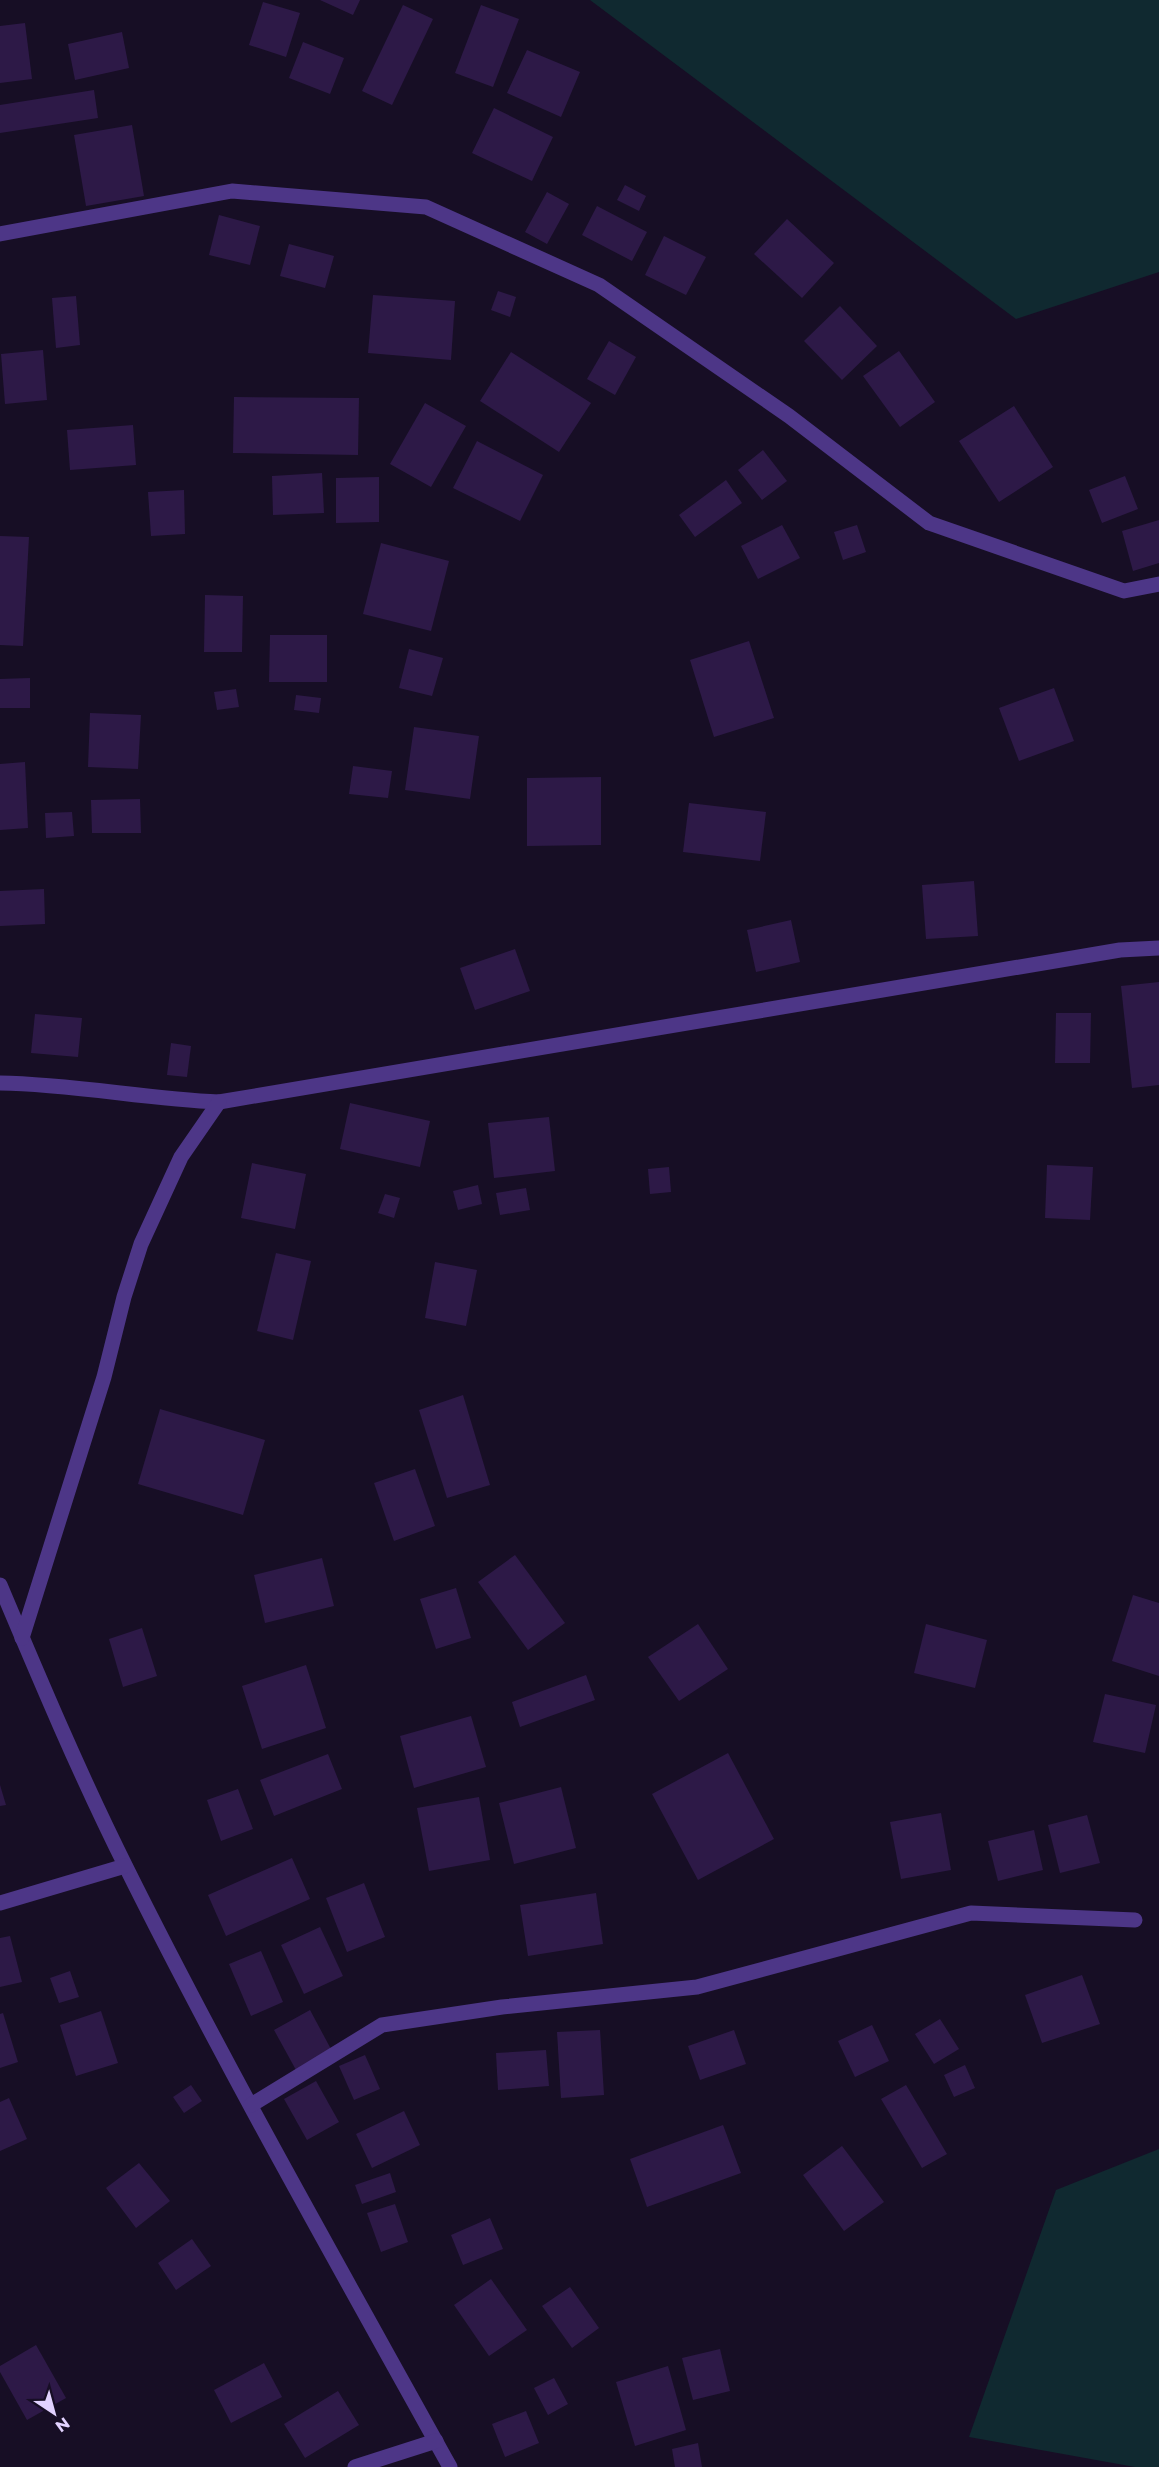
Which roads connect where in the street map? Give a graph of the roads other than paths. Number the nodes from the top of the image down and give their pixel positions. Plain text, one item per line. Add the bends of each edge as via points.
1 (0, 234) edge
2 (1159, 584) edge
3 (1159, 948) edge
4 (0, 1083) edge
5 (219, 1102) junction
6 (0, 1586) edge
7 (4, 1604) edge
8 (22, 1638) junction
9 (125, 1866) junction
10 (0, 1903) edge
11 (1135, 1920) dead end
12 (251, 2105) junction
13 (436, 2441) junction
14 (355, 2467) edge
15 (450, 2467) edge

1 - 2 street via 232,191 426,207 599,285 789,416 929,523 1124,591
3 - 5 street via 1120,950
4 - 5 street
5 - 8 street via 181,1157 141,1244 123,1297 104,1377
6 - 7 street
7 - 8 street
8 - 9 street
9 - 10 street
9 - 12 street
11 - 12 street via 971,1913 697,1987 502,2007 382,2025
12 - 13 street
13 - 14 street
13 - 15 street

